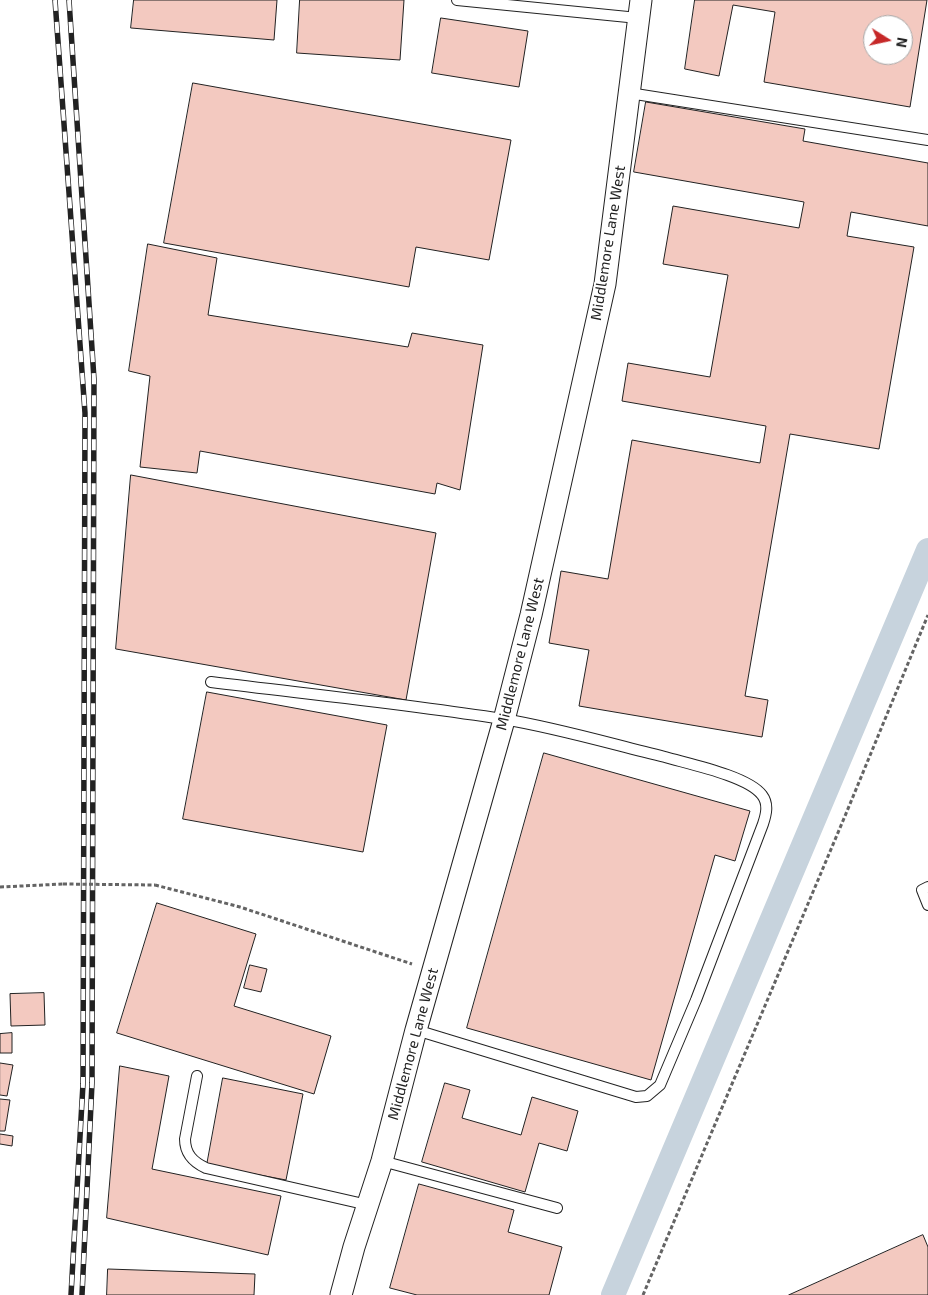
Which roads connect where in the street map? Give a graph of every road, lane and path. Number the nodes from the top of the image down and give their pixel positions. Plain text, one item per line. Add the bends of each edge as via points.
1 (457, 0) edge
2 (640, 9) edge
3 (629, 93) junction
4 (928, 140) edge
5 (928, 614) edge
6 (211, 682) dead end
7 (504, 720) junction
8 (0, 887) edge
9 (928, 887) edge
10 (928, 905) edge
11 (433, 971) junction
12 (416, 1030) junction
13 (197, 1076) dead end
14 (382, 1161) junction
15 (368, 1205) junction
16 (557, 1208) dead end
17 (341, 1295) edge
18 (643, 1295) edge

1 - 2 lane
2 - 3 street, Middlemore Lane West
3 - 4 lane
3 - 7 street, Middlemore Lane West via 605,284 531,615
5 - 18 path via 842,826
6 - 7 lane
7 - 11 street, Middlemore Lane West
7 - 12 lane via 713,770 745,782 762,795 766,814 696,1000 660,1085 647,1096 636,1097
8 - 11 path, bridge via 155,885 240,907
9 - 10 lane via 922,890
11 - 12 street, Middlemore Lane West
12 - 14 street, Middlemore Lane West
13 - 15 lane via 185,1148 198,1164
14 - 15 street, Middlemore Lane West
14 - 16 lane
15 - 17 street, Middlemore Lane West

